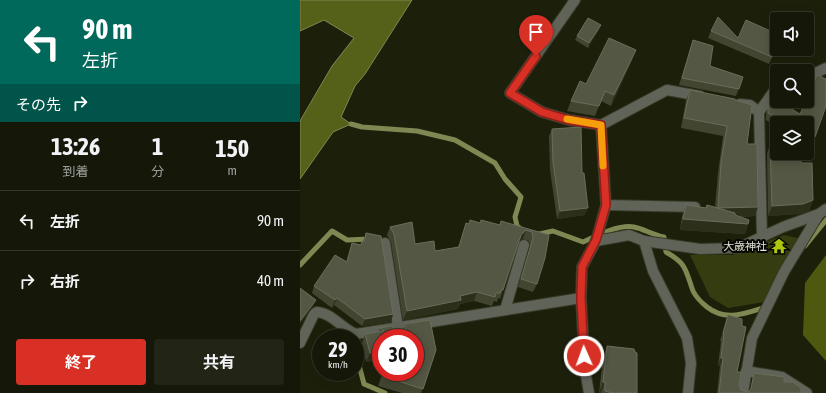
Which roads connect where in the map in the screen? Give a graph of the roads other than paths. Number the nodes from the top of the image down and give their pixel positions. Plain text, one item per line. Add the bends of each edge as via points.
1 (575, 0) edge
2 (826, 68) edge
3 (814, 74) edge
4 (770, 96) edge
5 (710, 98) edge
6 (730, 102) edge
7 (758, 112) junction
8 (601, 125) junction
9 (606, 205) junction
10 (695, 207) edge
11 (823, 211) edge
12 (762, 238) junction
13 (596, 240) junction
14 (644, 241) junction
15 (385, 243) dead end
16 (524, 245) dead end
17 (581, 298) junction
18 (505, 310) junction
19 (396, 329) edge
20 (406, 329) edge
21 (372, 333) edge
22 (300, 343) edge
23 (746, 372) junction
24 (589, 393) edge
25 (688, 393) edge
26 (743, 393) edge
27 (807, 393) edge

1 - 8 street via 510,93 542,112 569,120
2 - 3 street
4 - 7 street
5 - 8 street via 667,90
6 - 7 street via 750,105
7 - 12 street
8 - 9 street
9 - 10 street
9 - 13 street
11 - 12 street
11 - 23 street via 784,272 752,338
12 - 14 street via 738,248 700,249
13 - 14 street via 630,235
13 - 17 street via 582,267
14 - 25 street via 653,271 687,338 691,362
15 - 19 street
16 - 18 street
17 - 18 street
17 - 24 street via 585,370
18 - 20 street
21 - 22 street via 356,334 324,312 317,312
23 - 26 street
23 - 27 street via 782,377

